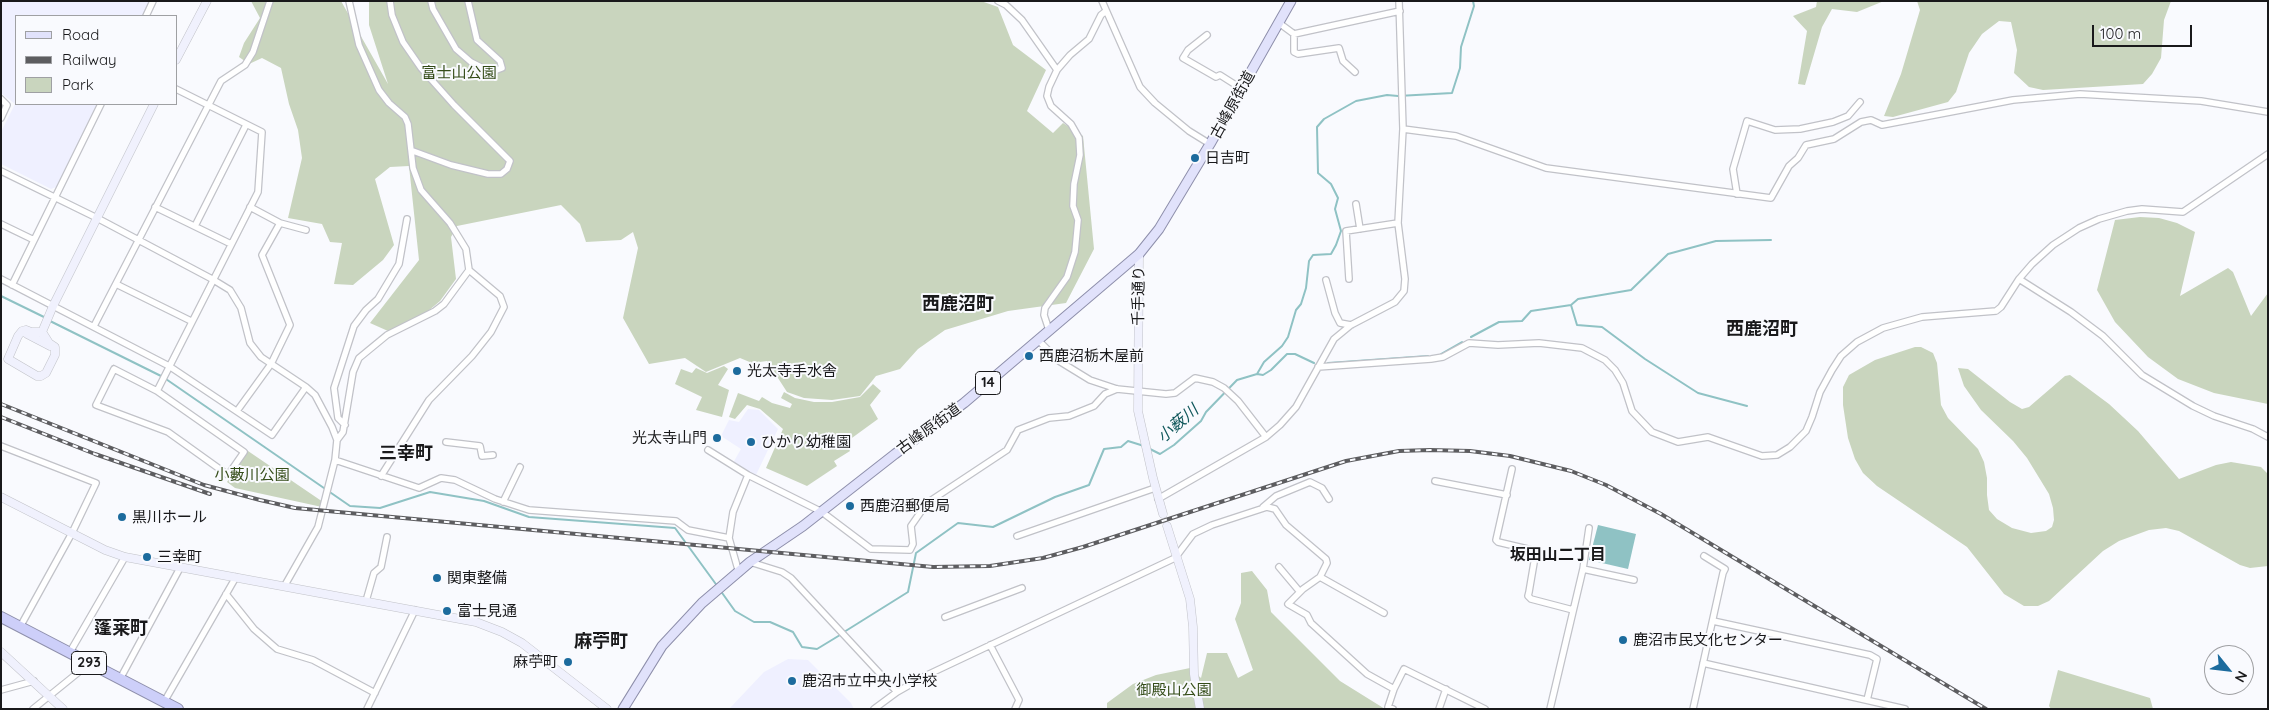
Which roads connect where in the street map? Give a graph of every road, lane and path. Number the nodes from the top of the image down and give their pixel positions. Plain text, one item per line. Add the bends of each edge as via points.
1 (154, 1) edge
2 (207, 1) edge
3 (270, 1) edge
4 (348, 1) edge
5 (390, 1) edge
6 (431, 1) edge
7 (468, 1) edge
8 (998, 1) edge
9 (1102, 1) edge
10 (1291, 1) edge
11 (1400, 1) edge
12 (1106, 11) junction
13 (1400, 11) junction
14 (147, 15) edge
15 (1279, 23) junction
16 (1294, 34) junction
17 (1207, 35) dead end
18 (178, 56) edge
19 (1057, 70) junction
20 (1355, 72) dead end
21 (1242, 89) junction
22 (178, 91) edge
23 (1, 99) edge
24 (1860, 102) dead end
25 (101, 105) edge
26 (154, 105) edge
27 (208, 106) junction
28 (2268, 112) edge
29 (1, 118) edge
30 (246, 125) junction
31 (1403, 129) junction
32 (1210, 144) junction
33 (412, 151) junction
34 (2268, 154) edge
35 (1, 171) edge
36 (1737, 194) junction
37 (56, 198) junction
38 (1356, 204) dead end
39 (156, 207) junction
40 (250, 207) junction
41 (97, 218) junction
42 (407, 219) dead end
43 (280, 223) junction
44 (1398, 223) junction
45 (1, 224) edge
46 (195, 226) junction
47 (1360, 228) junction
48 (306, 230) dead end
49 (34, 240) junction
50 (138, 241) junction
51 (230, 244) junction
52 (1139, 254) junction
53 (469, 270) junction
54 (212, 278) junction
55 (1349, 278) dead end
56 (1, 279) edge
57 (2019, 279) junction
58 (1326, 280) dead end
59 (116, 284) junction
60 (12, 285) junction
61 (53, 308) junction
62 (191, 321) junction
63 (1351, 325) junction
64 (94, 326) junction
65 (44, 329) junction
66 (1049, 330) junction
67 (18, 336) junction
68 (1038, 340) junction
69 (56, 348) junction
70 (271, 364) junction
71 (170, 366) junction
72 (1318, 368) junction
73 (306, 387) junction
74 (1117, 389) junction
75 (157, 391) junction
76 (1137, 392) junction
77 (237, 411) junction
78 (345, 425) junction
79 (1266, 437) junction
80 (2268, 437) edge
81 (337, 440) junction
82 (446, 442) dead end
83 (1, 446) edge
84 (708, 450) dead end
85 (493, 455) dead end
86 (335, 460) junction
87 (520, 467) dead end
88 (1512, 469) dead end
89 (380, 476) junction
90 (748, 476) junction
91 (1435, 481) dead end
92 (1155, 488) junction
93 (1507, 495) junction
94 (1, 497) edge
95 (1158, 498) junction
96 (1330, 499) dead end
97 (503, 502) junction
98 (1259, 510) junction
99 (822, 512) junction
100 (1163, 514) dead end
101 (1167, 526) dead end
102 (1589, 528) dead end
103 (72, 533) junction
104 (1017, 536) dead end
105 (387, 537) dead end
106 (729, 538) junction
107 (1704, 556) dead end
108 (125, 557) junction
109 (1175, 558) junction
110 (750, 562) junction
111 (1279, 567) dead end
112 (180, 568) junction
113 (1582, 569) junction
114 (739, 572) junction
115 (236, 576) junction
116 (1320, 578) junction
117 (1634, 580) dead end
118 (285, 586) junction
119 (1022, 588) dead end
120 (1300, 592) junction
121 (226, 594) junction
122 (366, 600) junction
123 (415, 610) junction
124 (1573, 610) junction
125 (1384, 614) dead end
126 (1, 617) edge
127 (945, 617) dead end
128 (1713, 621) junction
129 (20, 626) junction
130 (990, 645) junction
131 (1, 652) edge
132 (70, 652) junction
133 (90, 663) junction
134 (1703, 663) junction
135 (120, 679) junction
136 (34, 681) junction
137 (1394, 689) junction
138 (1446, 689) junction
139 (1, 690) edge
140 (897, 692) junction
141 (375, 693) junction
142 (50, 697) junction
143 (1866, 700) junction
144 (164, 702) junction
145 (176, 708) edge
146 (34, 709) edge
147 (63, 709) edge
148 (367, 709) edge
149 (608, 709) edge
150 (623, 709) edge
151 (874, 709) edge
152 (1015, 709) edge
153 (1200, 709) edge
154 (1393, 709) edge
155 (1439, 709) edge
156 (1485, 709) edge
157 (1550, 709) edge
158 (1694, 709) edge
159 (1905, 709) edge

1 - 14 street
2 - 18 street
3 - 27 street via 263,26 245,65 221,81
4 - 33 street via 357,38 379,90 408,124
5 - 33 street via 403,42 421,68 510,161 501,174 488,174 451,166
6 - 7 street via 456,49 483,68 494,71 502,68 500,61 477,40
8 - 19 street via 1006,4 1022,20
9 - 12 street
10 - 15 main road, 古峰原街道 / 14
11 - 13 street
12 - 19 street via 1089,39
12 - 32 street via 1140,87 1162,109
13 - 16 street
13 - 31 street
15 - 16 street
15 - 21 main road, 古峰原街道 / 14
16 - 20 street via 1294,52 1339,48 1343,61
17 - 21 street via 1183,58
19 - 66 street via 1047,96 1051,106 1071,124 1079,138 1073,206 1078,220 1076,252 1067,277 1045,308
21 - 32 main road, 古峰原街道 / 14
22 - 27 street
23 - 29 street via 7,105
24 - 36 street via 1848,116 1800,130 1775,130 1747,121 1733,170
25 - 37 street
26 - 41 street
27 - 30 street
27 - 39 street
28 - 36 street via 2201,101 2080,94 2014,100 1882,124 1871,120 1861,122 1834,139 1806,145 1771,198
30 - 40 street via 262,132 258,192
30 - 46 street
31 - 36 street via 1456,136 1546,168
31 - 44 street
32 - 52 main road, 古峰原街道 / 14 via 1161,225
33 - 53 street via 413,168 421,190 450,223 466,249
34 - 57 street via 2183,212 2127,211 2079,228 2053,245
35 - 37 street
37 - 41 street
37 - 49 street
38 - 47 street
39 - 46 street
39 - 50 street
40 - 43 street
40 - 51 street
41 - 50 street
41 - 61 street
42 - 78 street via 399,264 378,299 354,326 336,380 338,418
43 - 48 street
43 - 70 street via 262,255 290,325
44 - 47 street
44 - 63 street via 1404,291 1396,302
45 - 49 street
46 - 51 street
47 - 55 street via 1346,231
49 - 60 street
50 - 54 street
50 - 59 street
51 - 54 street
52 - 66 main road, 古峰原街道 / 14
52 - 76 street, 千手通り
53 - 78 street via 444,304 387,335 358,358
53 - 89 street via 500,296 504,307 491,332 472,356 429,400
54 - 62 street
54 - 70 street via 230,290 241,308 250,343
56 - 60 street
57 - 72 street via 1996,311 1922,317 1883,328 1857,342 1841,356 1832,370 1806,431 1790,447 1772,456 1762,456 1708,437 1678,442 1652,432 1632,411 1615,370 1605,360 1582,348 1546,343 1468,344 1444,357
57 - 80 street via 2103,336 2142,375 2193,406
58 - 63 street via 1340,323
59 - 62 street
59 - 64 street
60 - 61 street
61 - 64 street
61 - 65 street
62 - 71 street
63 - 72 street via 1334,339
64 - 71 street
65 - 67 street via 22,331
65 - 69 street
66 - 68 main road, 古峰原街道 / 14
67 - 69 street via 27,333
67 - 69 street via 8,359 37,376 46,372
68 - 74 street via 1059,362 1090,380
68 - 99 main road, 古峰原街道 / 14 via 964,403
70 - 73 street
70 - 77 street
71 - 75 street
71 - 77 street
72 - 79 street via 1296,407
73 - 77 street via 272,435
73 - 81 street via 316,395
74 - 76 street
74 - 99 street via 1105,394 1094,406 1018,430 1007,450 927,503 911,526 914,544 910,550 871,549
75 - 75 street via 114,369 96,405 168,432 228,475 244,452
76 - 79 street via 1175,393 1195,378 1212,382 1238,400
76 - 92 street, 千手通り via 1141,431
78 - 81 street
79 - 95 street
81 - 86 street
82 - 85 street via 480,446 482,456
83 - 103 street via 96,483
84 - 90 street
86 - 89 street
86 - 118 street via 318,527
87 - 97 street
88 - 93 street
89 - 97 street via 419,488 441,478 455,480
90 - 99 street
90 - 106 street via 733,512
91 - 93 street
92 - 95 street, 千手通り
92 - 104 street
93 - 124 street via 1496,540 1536,551 1528,596 1536,602
94 - 103 street
95 - 100 street, 千手通り
96 - 98 street via 1322,488 1310,482 1276,496
97 - 106 street via 529,510 676,521 688,530
98 - 109 street via 1193,534
98 - 116 street via 1275,509 1291,530 1323,554 1327,563
99 - 110 main road, 古峰原街道 / 14
101 - 109 street
102 - 113 street
103 - 108 street
103 - 129 street
105 - 122 street via 381,567 374,573
106 - 114 street
107 - 128 street via 1726,569 1722,574
108 - 112 street
108 - 132 street
109 - 130 street
109 - 153 street via 1190,600 1194,674
110 - 114 main road, 古峰原街道 / 14
110 - 140 street via 791,578
111 - 120 street
112 - 115 street
112 - 135 street
113 - 117 street
113 - 124 street
114 - 150 main road, 古峰原街道 / 14 via 672,633
115 - 118 street
115 - 121 street
116 - 120 street
116 - 125 street
118 - 122 street
119 - 127 street
120 - 137 street via 1288,604 1308,615 1311,623 1367,674
121 - 141 street via 254,629 277,649 313,660
121 - 144 street
122 - 123 street
123 - 141 street
123 - 149 street via 476,622 507,635
124 - 157 street
126 - 129 highway, 293
128 - 134 street
128 - 143 street via 1870,654 1877,659
129 - 132 highway, 293
130 - 140 street
130 - 152 street via 1019,700
131 - 136 street
132 - 133 highway, 293
133 - 135 highway, 293
133 - 142 street
134 - 143 street
134 - 158 street
135 - 144 highway, 293
136 - 139 street
136 - 142 street
137 - 138 street via 1404,669
137 - 154 street via 1388,707
138 - 155 street
138 - 156 street
140 - 151 street
141 - 148 street
142 - 146 street
142 - 147 street
143 - 159 street
144 - 145 highway, 293

